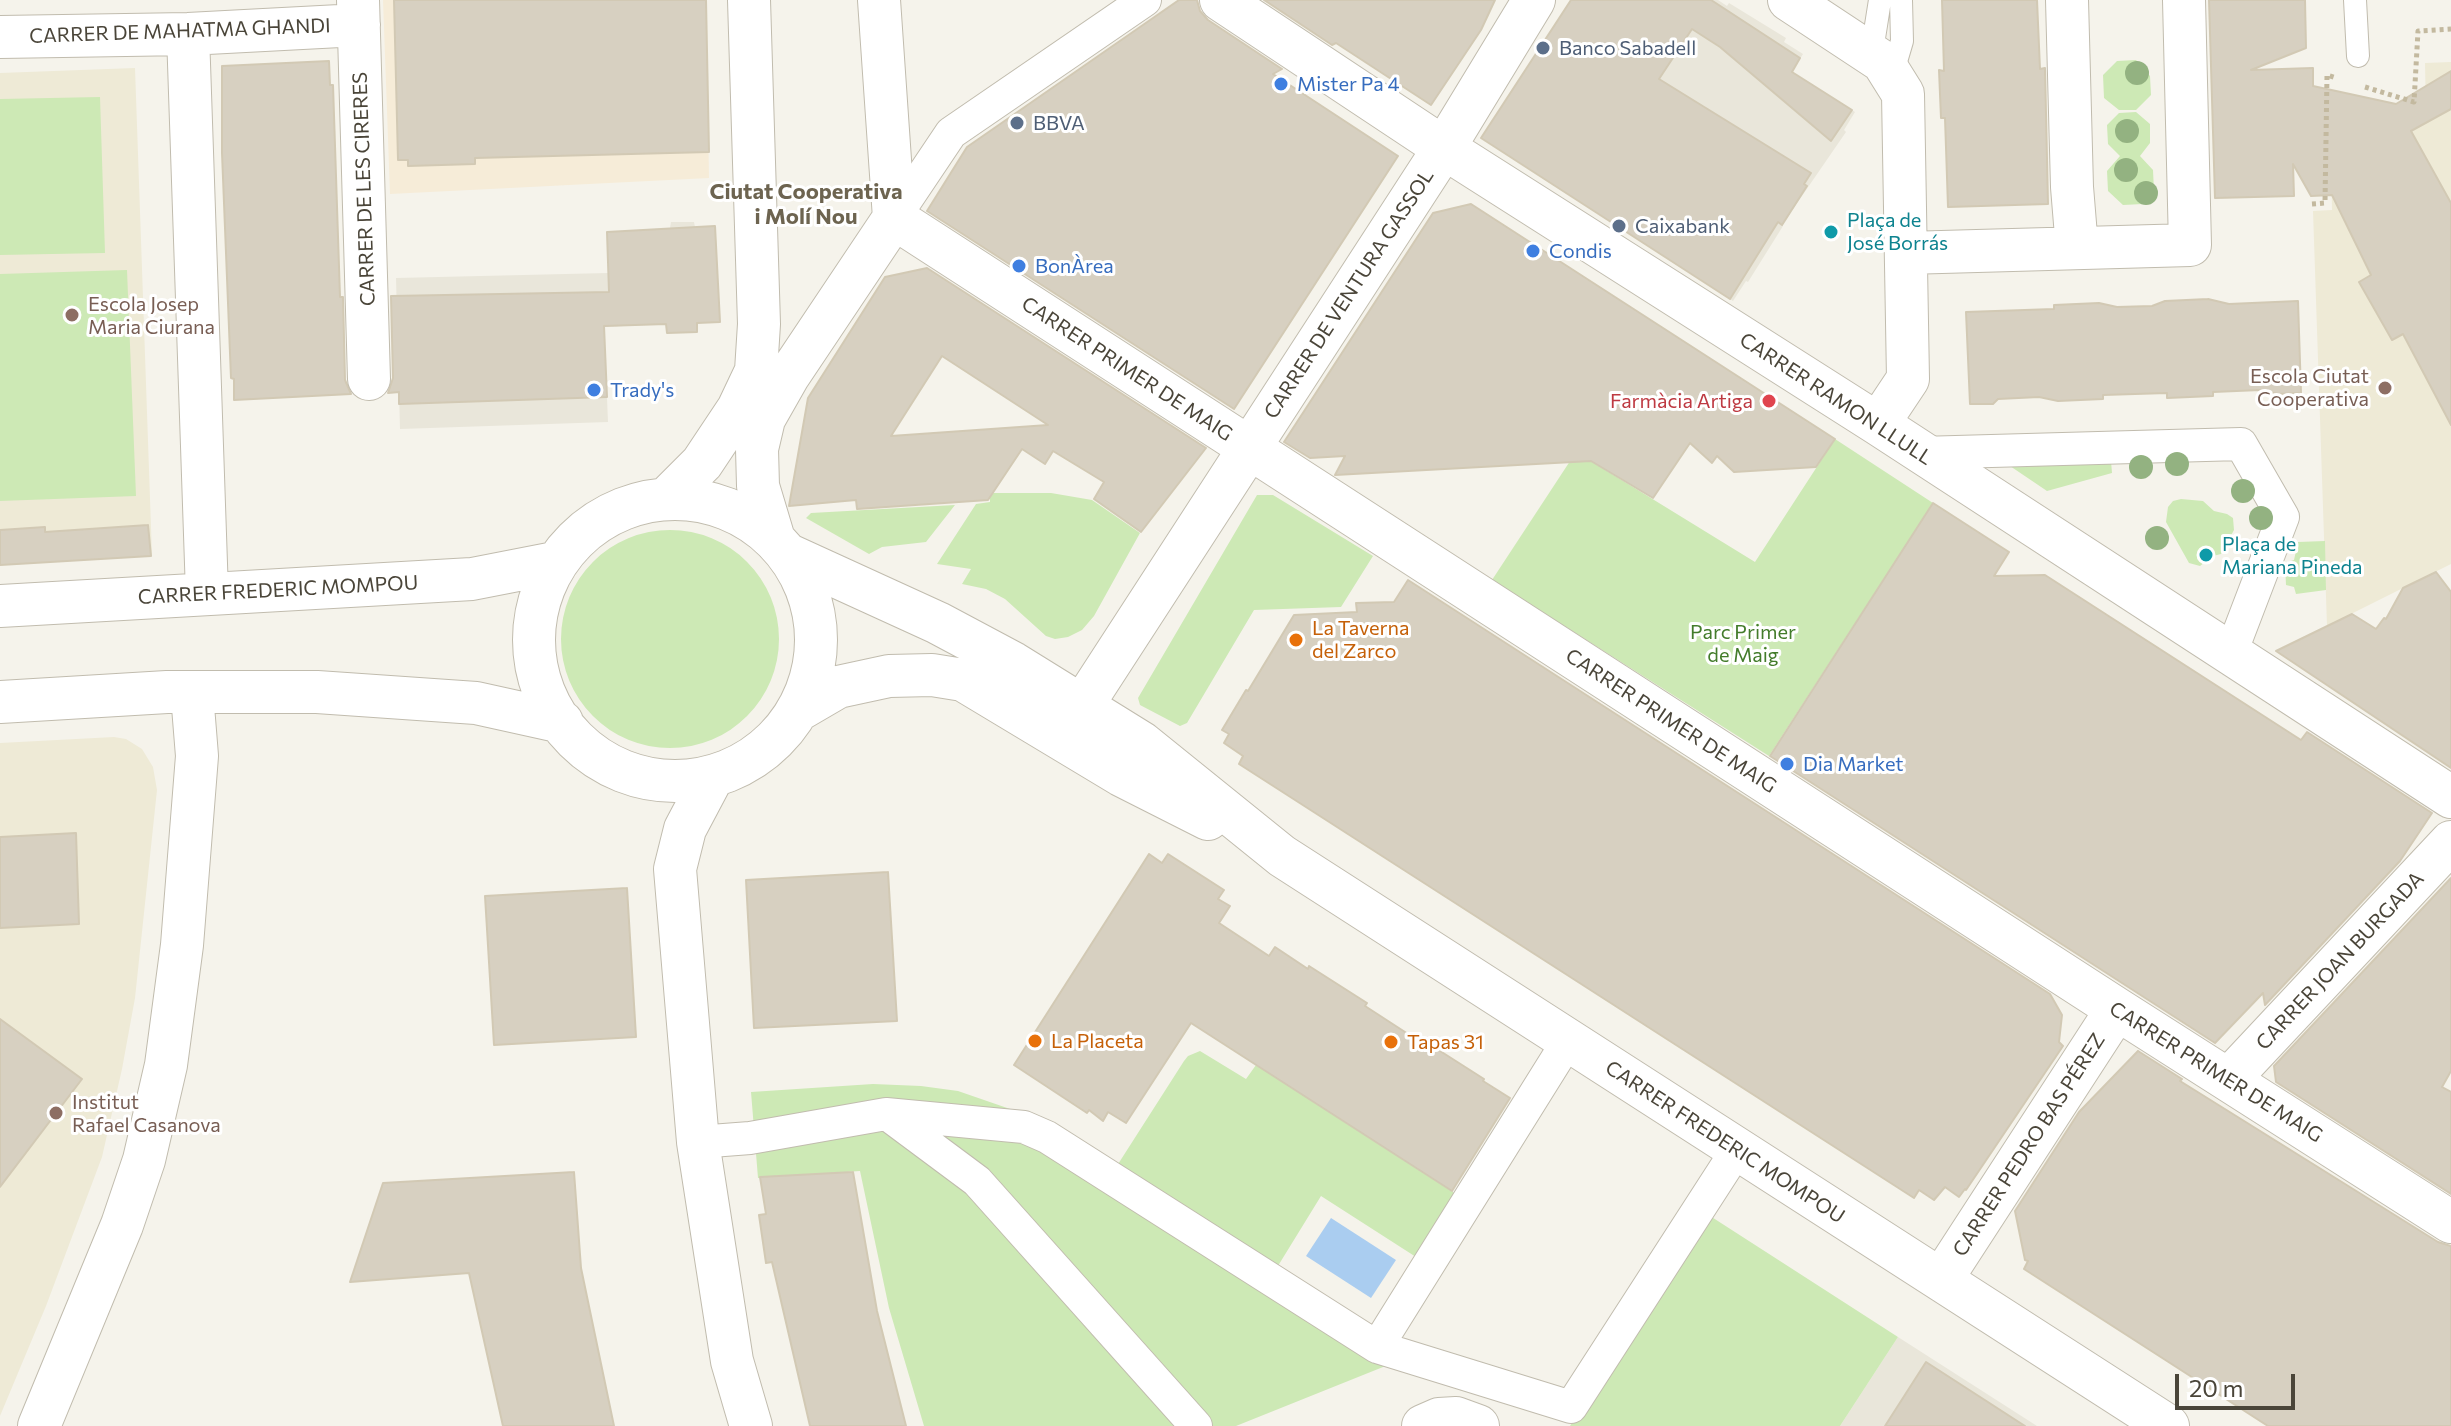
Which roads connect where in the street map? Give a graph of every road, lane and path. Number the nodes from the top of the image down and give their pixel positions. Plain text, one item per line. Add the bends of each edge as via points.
1 (749, 0) edge
2 (879, 0) edge
3 (1145, 0) edge
4 (1221, 0) edge
5 (1534, 0) edge
6 (1789, 0) edge
7 (1880, 0) edge
8 (1901, 0) edge
9 (2067, 0) edge
10 (2184, 0) edge
11 (2355, 0) edge
12 (359, 13) edge
13 (2451, 29) edge
14 (188, 34) junction
15 (0, 37) edge
16 (2358, 56) dead end
17 (1880, 63) junction
18 (2341, 79) dead end
19 (2356, 84) dead end
20 (1444, 148) junction
21 (2312, 204) dead end
22 (894, 218) junction
23 (2077, 248) junction
24 (1906, 253) junction
25 (759, 324) junction
26 (812, 342) junction
27 (369, 379) dead end
28 (1878, 424) junction
29 (1248, 448) junction
30 (1920, 453) junction
31 (667, 498) junction
32 (780, 545) junction
33 (554, 563) junction
34 (207, 593) junction
35 (0, 606) edge
36 (2231, 653) junction
37 (192, 694) junction
38 (0, 702) edge
39 (1082, 706) junction
40 (802, 708) junction
41 (562, 722) junction
42 (635, 773) junction
43 (712, 778) junction
44 (2451, 797) edge
45 (2451, 842) edge
46 (1282, 856) junction
47 (675, 869) junction
48 (2117, 1009) junction
49 (1568, 1041) junction
50 (2229, 1079) junction
51 (886, 1114) junction
52 (698, 1142) junction
53 (1737, 1150) junction
54 (2451, 1222) edge
55 (1941, 1280) junction
56 (1377, 1347) junction
57 (39, 1426) edge
58 (751, 1426) edge
59 (1196, 1426) edge
60 (1423, 1426) edge
61 (1478, 1426) edge
62 (2168, 1426) edge

1 - 25 street
2 - 22 street
3 - 22 street via 951,133
4 - 20 street, CARRER RAMON LLULL
5 - 20 street, CARRER DE VENTURA GASSOL
6 - 17 street
7 - 17 lane via 1874,38
8 - 17 lane via 1902,41
9 - 23 street
10 - 23 street via 2190,245
11 - 16 lane
12 - 14 street, CARRER DE MAHATMA GHANDI
12 - 27 street, CARRER DE LES CIRERES
13 - 19 path via 2418,31 2414,102
14 - 15 street, CARRER DE MAHATMA GHANDI
14 - 34 street
17 - 24 street via 1903,94
18 - 21 path via 2327,75 2325,203
20 - 28 street, CARRER RAMON LLULL
20 - 29 street, CARRER DE VENTURA GASSOL
22 - 26 street
22 - 29 street, CARRER PRIMER DE MAIG
23 - 24 street
24 - 28 street via 1908,379
25 - 26 street via 784,345
25 - 31 street via 756,371 738,409 702,463
26 - 32 street via 764,419 757,449 758,486
28 - 30 street, CARRER RAMON LLULL
29 - 39 street, CARRER DE VENTURA GASSOL
29 - 48 street, CARRER PRIMER DE MAIG
30 - 36 street, CARRER RAMON LLULL
30 - 36 street via 2241,444 2283,517
31 - 32 street via 717,507
31 - 33 street via 601,520
32 - 39 street, CARRER FREDERIC MOMPOU via 910,608
32 - 40 street via 813,603 818,637 812,685
33 - 34 street, CARRER FREDERIC MOMPOU via 472,579
33 - 41 street via 533,616 532,653 542,688
34 - 35 street, CARRER FREDERIC MOMPOU
36 - 44 street, CARRER RAMON LLULL
37 - 38 street
37 - 41 street via 317,692 465,702
37 - 57 street via 197,756 166,1065 122,1225
39 - 46 street, CARRER FREDERIC MOMPOU via 1142,743
40 - 43 street via 758,755
40 - 46 street, CARRER FREDERIC MOMPOU via 838,687 889,676 963,680 1121,775
41 - 42 street via 596,756
42 - 43 street via 667,782
42 - 47 street via 663,828
43 - 47 street via 685,829
45 - 50 street, CARRER JOAN BURGADA
46 - 49 street, CARRER FREDERIC MOMPOU
47 - 52 street
48 - 50 street, CARRER PRIMER DE MAIG
48 - 55 street, CARRER PEDRO BAS PÉREZ
49 - 53 street, CARRER FREDERIC MOMPOU
49 - 56 street
50 - 54 street, CARRER PRIMER DE MAIG
51 - 52 street
51 - 56 street via 1024,1127 1047,1137
51 - 59 street via 977,1181
52 - 58 street via 732,1361
53 - 55 street, CARRER FREDERIC MOMPOU
53 - 56 street via 1571,1407
55 - 62 street, CARRER FREDERIC MOMPOU
60 - 61 street via 1456,1418

